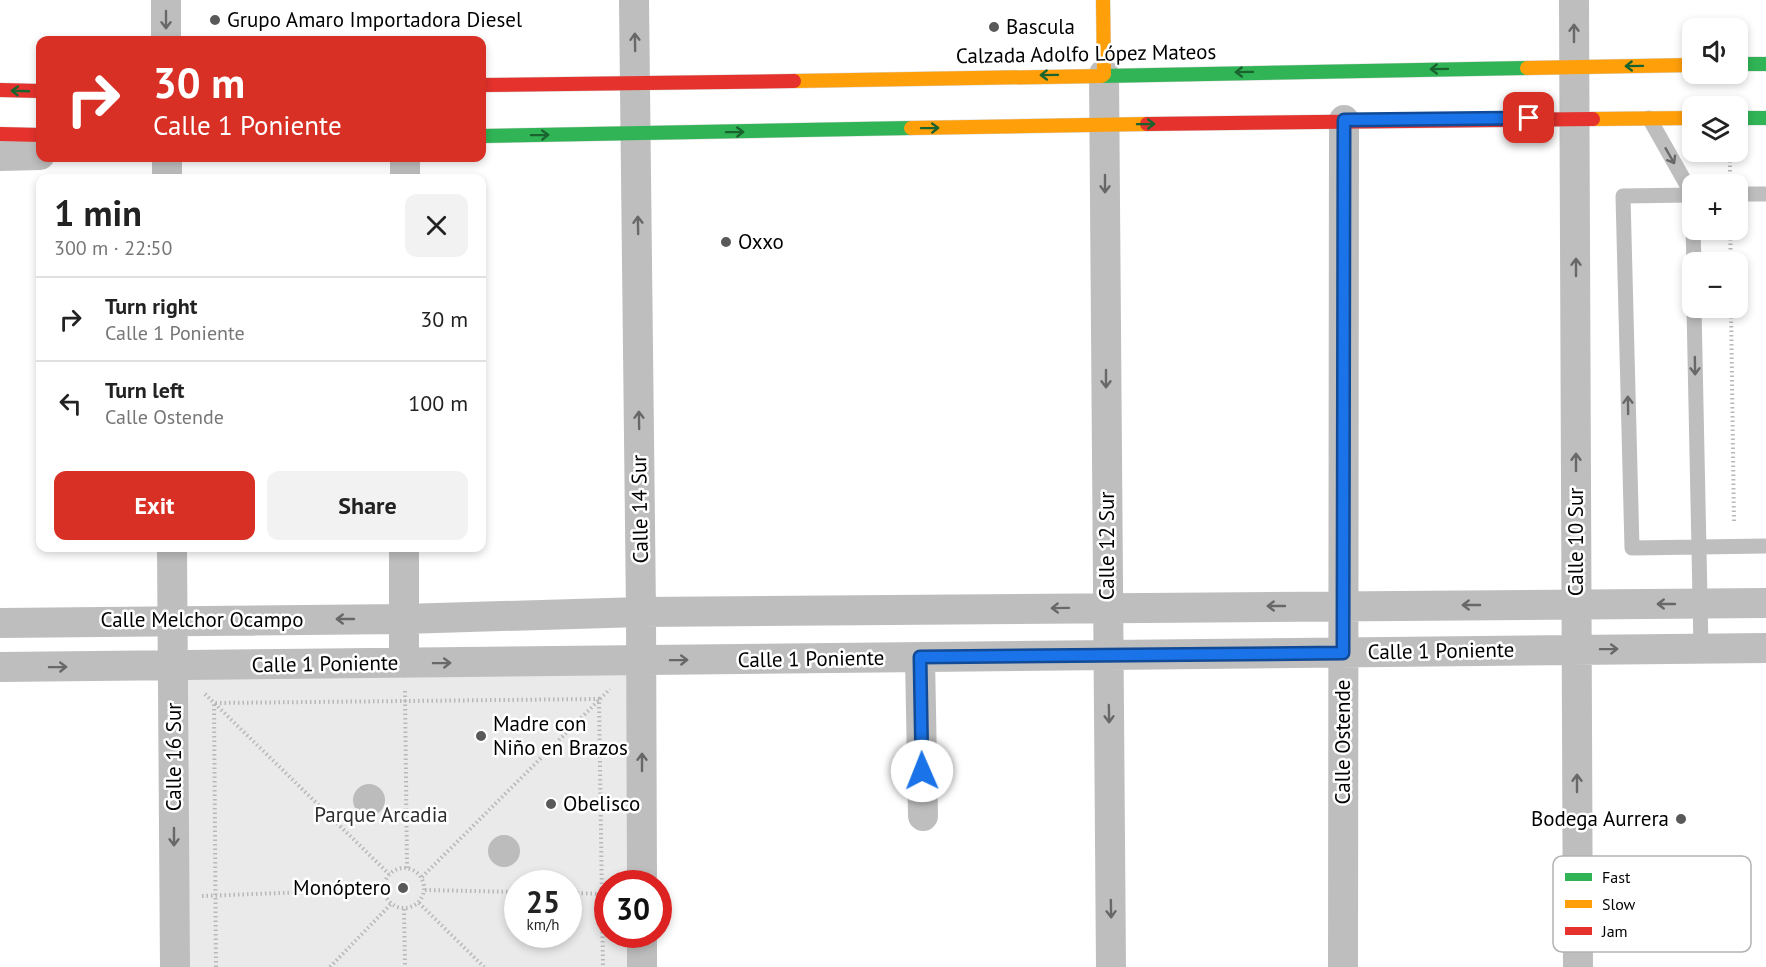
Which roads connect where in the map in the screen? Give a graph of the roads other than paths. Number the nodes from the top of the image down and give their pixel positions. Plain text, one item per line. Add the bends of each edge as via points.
1 (166, 0) edge
2 (634, 0) edge
3 (1103, 0) edge
4 (1574, 0) edge
5 (166, 36) edge
6 (1748, 64) edge
7 (1766, 64) edge
8 (1682, 65) edge
9 (1574, 67) junction
10 (1104, 74) junction
11 (635, 84) junction
12 (486, 85) edge
13 (0, 90) edge
14 (36, 91) edge
15 (1576, 118) junction
16 (1649, 118) junction
17 (1682, 118) edge
18 (1748, 118) edge
19 (1766, 118) edge
20 (1344, 120) junction
21 (1104, 125) junction
22 (0, 134) edge
23 (637, 134) junction
24 (36, 135) edge
25 (486, 136) edge
26 (36, 155) edge
27 (0, 156) edge
28 (1682, 177) edge
29 (1748, 194) edge
30 (1766, 194) edge
31 (1682, 195) edge
32 (1694, 318) edge
33 (1766, 546) edge
34 (1698, 547) junction
35 (172, 552) edge
36 (404, 552) edge
37 (1700, 603) junction
38 (1766, 603) edge
39 (1576, 604) junction
40 (1343, 606) junction
41 (1108, 607) junction
42 (642, 612) junction
43 (404, 619) junction
44 (173, 620) junction
45 (0, 623) edge
46 (1701, 648) junction
47 (1766, 648) edge
48 (1576, 650) junction
49 (1343, 653) junction
50 (1108, 655) junction
51 (920, 657) junction
52 (642, 661) junction
53 (404, 663) junction
54 (173, 666) junction
55 (0, 667) edge
56 (923, 816) dead end
57 (1577, 856) edge
58 (642, 870) edge
59 (642, 948) edge
60 (1578, 952) edge
61 (175, 967) edge
62 (642, 967) edge
63 (1111, 967) edge
64 (1343, 967) edge
65 (1578, 967) edge

1 -> 5 street
11 -> 2 street, Calle 14 Sur
3 - 10 main road
9 -> 4 street, Calle 10 Sur
6 - 7 main road
8 -> 9 main road, Calzada Adolfo López Mateos
9 -> 10 main road, Calzada Adolfo López Mateos
9 - 15 street, Calle 10 Sur
10 -> 11 main road, Calzada Adolfo López Mateos
10 - 21 street, Calle 12 Sur
11 - 12 main road, Calzada Adolfo López Mateos
11 - 23 street, Calle 14 Sur
14 -> 13 main road
15 - 16 main road
15 - 20 main road
39 -> 15 street, Calle 10 Sur
16 - 17 main road
16 -> 28 lane
18 - 19 main road
21 -> 20 main road
20 - 40 street, Calle Ostende
23 -> 21 main road
21 -> 41 street, Calle 12 Sur
22 - 24 main road
25 -> 23 main road
42 -> 23 street, Calle 14 Sur
26 - 27 street
29 - 30 lane
34 -> 31 lane via 1632,548 1623,196
32 -> 34 lane
33 - 34 lane
34 - 37 lane
35 - 44 street, Calle 16 Sur
36 - 43 street
37 - 38 street
37 -> 39 street
37 - 46 lane
39 -> 40 street
39 - 48 street, Calle 10 Sur
40 -> 41 street
40 - 49 street, Calle Ostende
41 -> 42 street
41 - 50 street, Calle 12 Sur
42 - 43 street
42 - 52 street, Calle 14 Sur
43 -> 44 street, Calle Melchor Ocampo
43 - 53 street
44 - 45 street, Calle Melchor Ocampo
44 - 54 street, Calle 16 Sur
46 - 47 street, Calle 1 Poniente
48 -> 46 street, Calle 1 Poniente
48 - 49 street, Calle 1 Poniente
57 -> 48 street, Calle 10 Sur
49 - 50 street, Calle 1 Poniente
49 - 64 street, Calle Ostende
50 - 51 street, Calle 1 Poniente
50 -> 63 street, Calle 12 Sur
52 -> 51 street, Calle 1 Poniente
51 - 56 street
53 -> 52 street, Calle 1 Poniente
58 -> 52 street, Calle 14 Sur
53 - 54 street, Calle 1 Poniente
55 -> 54 street, Calle 1 Poniente
54 -> 61 street, Calle 16 Sur
59 - 62 street
65 -> 60 street, Calle 10 Sur

